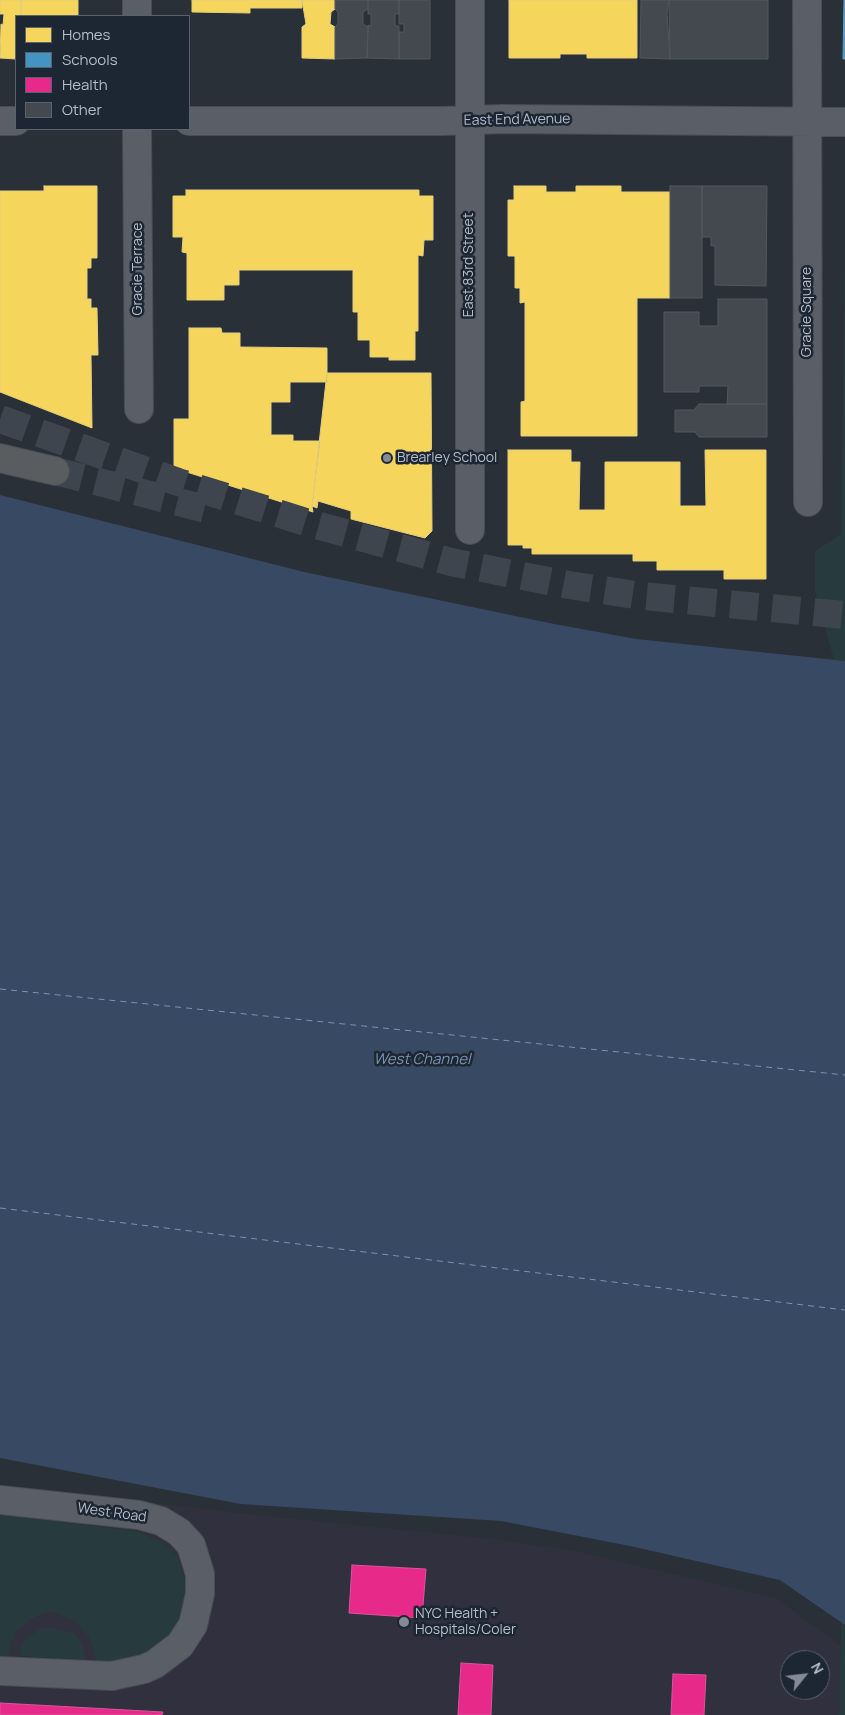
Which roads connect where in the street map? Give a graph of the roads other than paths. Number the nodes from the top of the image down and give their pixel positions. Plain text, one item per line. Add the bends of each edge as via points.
1 (137, 0) edge
2 (470, 0) edge
3 (807, 0) edge
4 (137, 15) edge
5 (471, 120) junction
6 (0, 121) edge
7 (15, 121) edge
8 (808, 121) junction
9 (190, 122) edge
10 (845, 122) edge
11 (137, 130) edge
12 (139, 409) dead end
13 (0, 458) edge
14 (55, 471) tunnel mouth
15 (808, 502) dead end
16 (470, 530) dead end
17 (0, 1500) edge
18 (0, 1671) edge

1 - 4 street
2 - 5 street, East 83rd Street
3 - 8 street, Gracie Square
5 - 8 street, East End Avenue
5 - 9 street, East End Avenue
5 - 16 street, East 83rd Street
6 - 7 street
8 - 10 street, East End Avenue
8 - 15 street, Gracie Square
11 - 12 street, Gracie Terrace
13 - 14 highway
17 - 18 street, West Road via 161,1521 179,1532 191,1545 200,1574 200,1594 193,1625 180,1645 144,1669 112,1676

